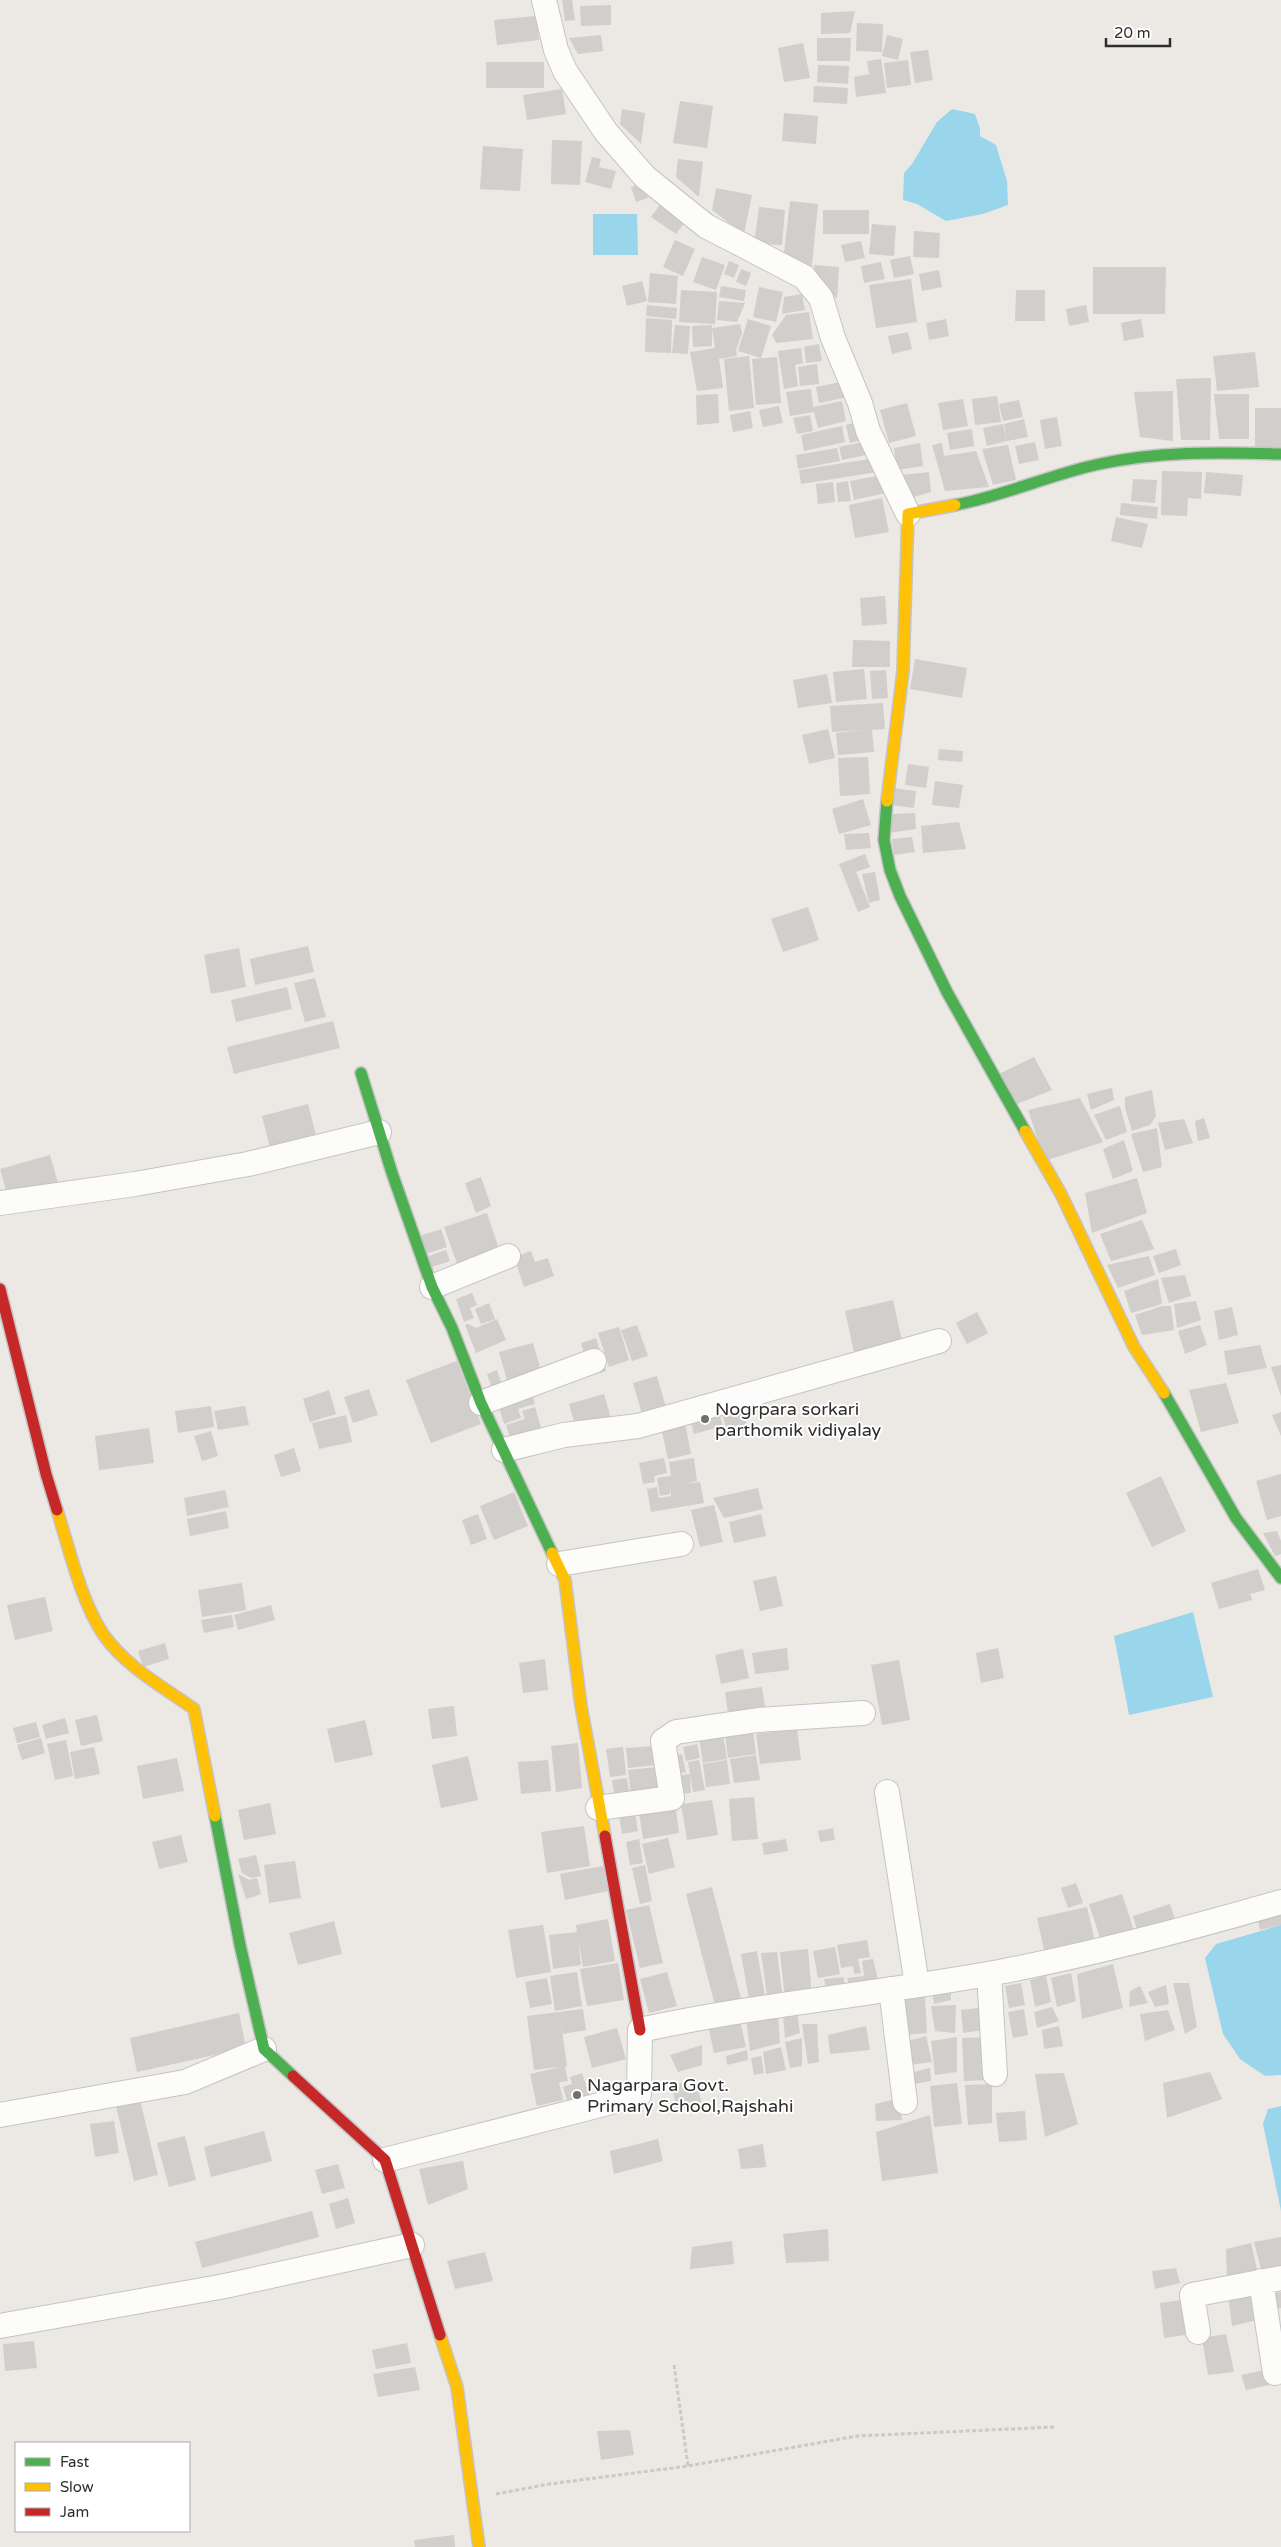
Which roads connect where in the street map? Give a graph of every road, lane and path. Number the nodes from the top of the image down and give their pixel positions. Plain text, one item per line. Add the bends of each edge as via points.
1 (544, 0) edge
2 (1281, 454) edge
3 (908, 514) junction
4 (362, 1073) dead end
5 (379, 1132) junction
6 (0, 1203) edge
7 (508, 1256) dead end
8 (432, 1288) junction
9 (0, 1289) edge
10 (939, 1341) dead end
11 (594, 1361) dead end
12 (480, 1403) junction
13 (504, 1450) junction
14 (681, 1544) dead end
15 (559, 1564) junction
16 (1281, 1578) edge
17 (862, 1713) dead end
18 (887, 1792) dead end
19 (598, 1808) junction
20 (1281, 1902) edge
21 (989, 1974) junction
22 (917, 1984) junction
23 (890, 1989) junction
24 (640, 2030) junction
25 (264, 2049) junction
26 (995, 2074) dead end
27 (905, 2102) dead end
28 (0, 2116) edge
29 (385, 2160) junction
30 (412, 2245) junction
31 (1271, 2280) edge
32 (0, 2326) edge
33 (1198, 2332) dead end
34 (674, 2365) dead end
35 (1275, 2373) dead end
36 (1054, 2427) dead end
37 (688, 2466) junction
38 (474, 2499) junction
39 (479, 2547) edge

1 - 3 street via 556,50 565,71 606,132 645,177 706,226 804,277 822,298 868,431
2 - 3 street via 1189,452 1121,461 1070,471 969,502
3 - 16 street via 903,671 888,778 884,840 890,870 947,992 1061,1194 1134,1347 1182,1422 1236,1518
4 - 5 street
5 - 6 street via 248,1164
5 - 8 street
7 - 8 street
8 - 12 street via 452,1328
9 - 25 street via 46,1474 82,1590 103,1634 125,1660 194,1709 240,1945
10 - 13 street via 638,1426 564,1435
11 - 12 street
12 - 13 street
13 - 15 street
14 - 15 street
15 - 19 street via 565,1580 580,1706
17 - 19 street via 758,1720 676,1732 663,1741 672,1798
18 - 22 street
19 - 24 street
20 - 21 street via 1181,1931
21 - 22 street
21 - 26 street
22 - 23 street
23 - 24 street via 710,2015
23 - 27 street
24 - 29 street via 639,2095
25 - 28 street via 185,2082
25 - 29 street
29 - 30 street
30 - 32 street via 225,2286
30 - 38 street via 458,2388
31 - 33 street via 1192,2295
31 - 35 street
34 - 37 path
36 - 37 path via 857,2436
37 - 38 path via 549,2484
38 - 39 street

